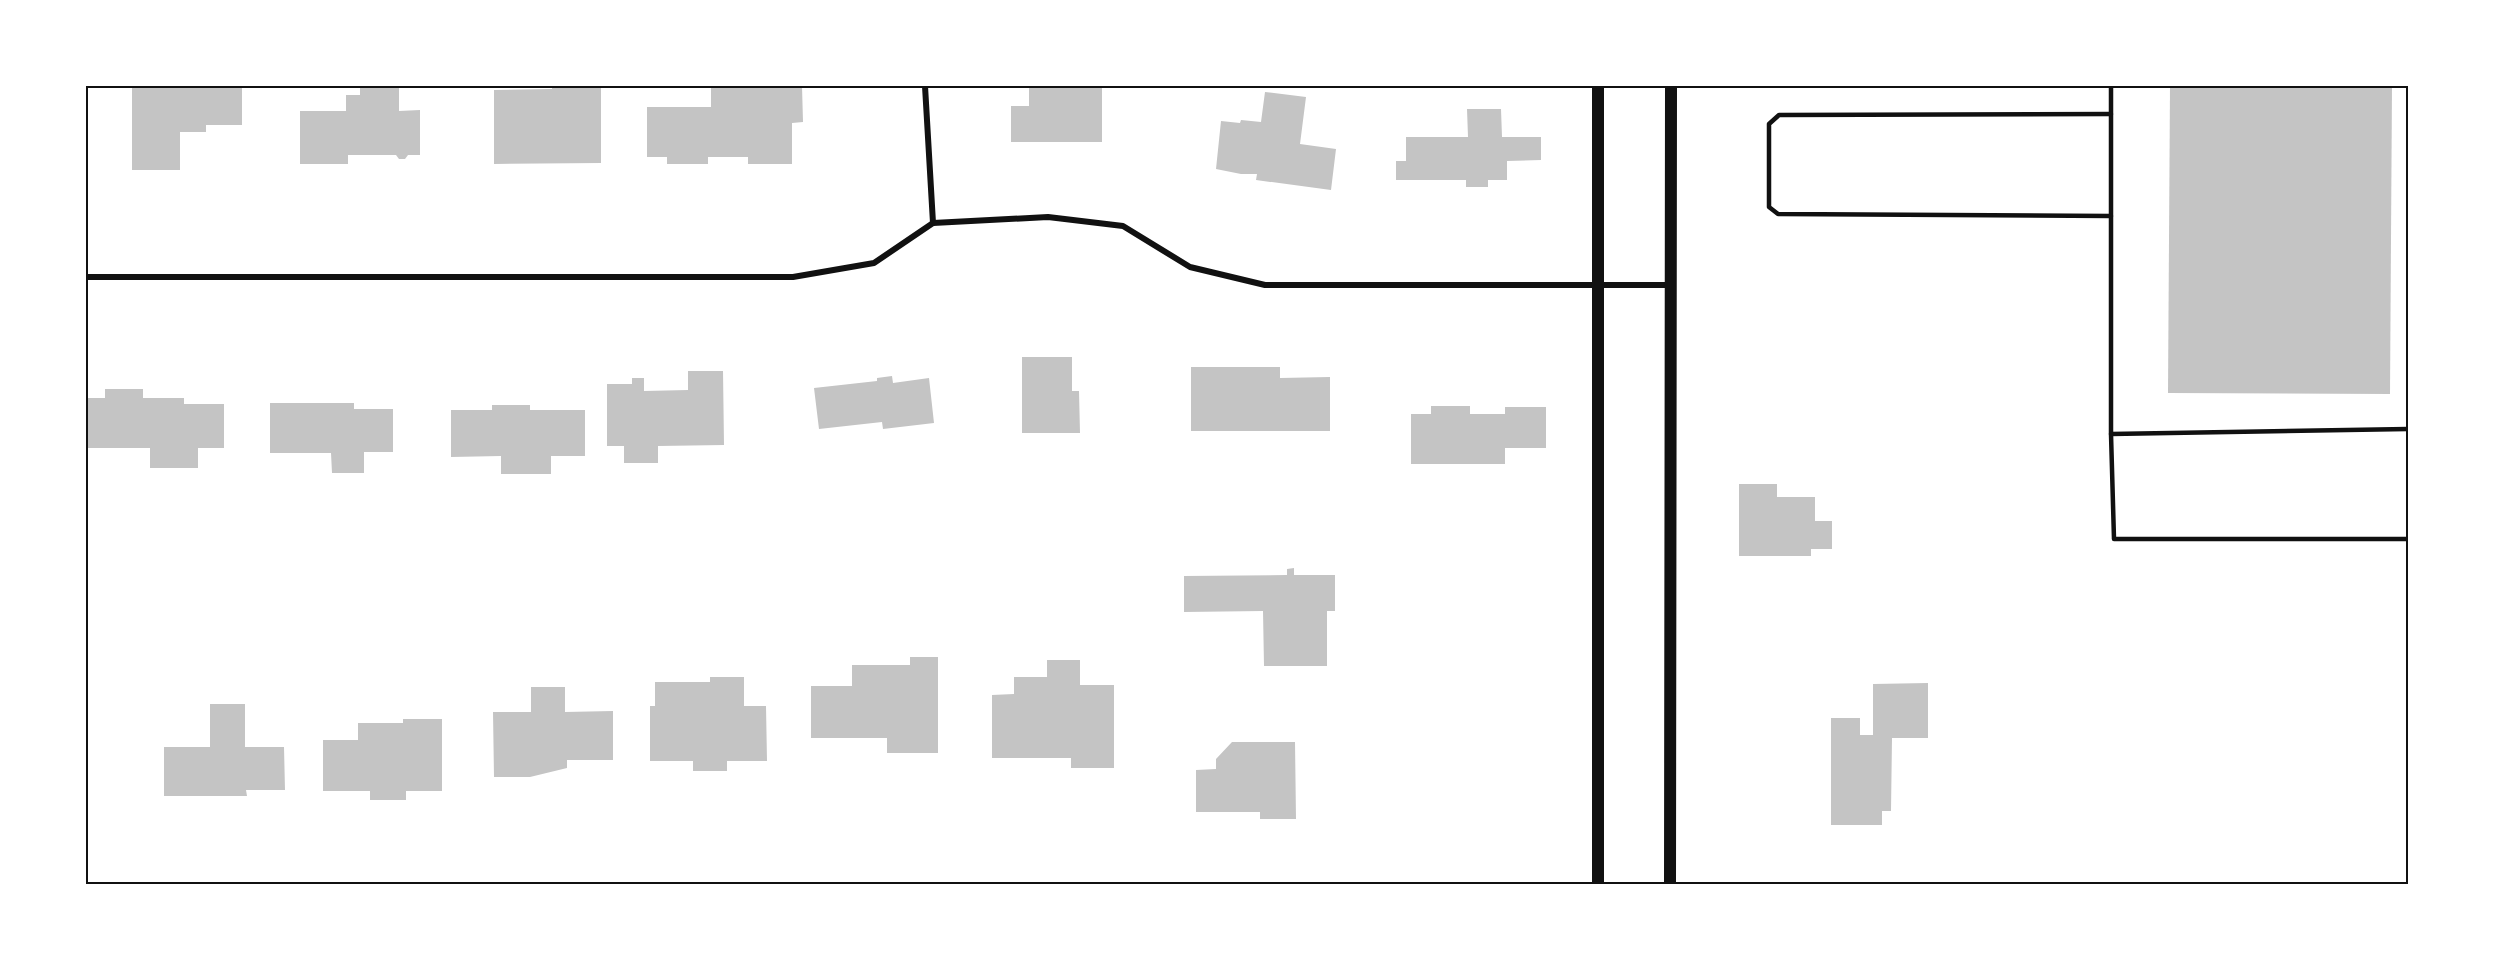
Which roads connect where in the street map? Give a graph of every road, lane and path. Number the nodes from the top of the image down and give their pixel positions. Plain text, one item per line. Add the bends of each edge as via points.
1 (925, 86) edge
2 (1598, 86) edge
3 (1671, 86) edge
4 (2111, 86) edge
5 (2111, 114) junction
6 (2111, 216) junction
7 (933, 223) junction
8 (86, 277) edge
9 (1671, 285) junction
10 (1598, 286) junction
11 (2409, 429) edge
12 (2111, 434) junction
13 (2409, 539) edge
14 (1598, 885) edge
15 (1670, 885) edge

1 - 7 street
2 - 10 main road
3 - 9 main road
4 - 5 lane
5 - 6 lane
5 - 6 lane via 1779,115 1769,124 1769,207 1778,214
6 - 12 lane
7 - 8 street via 874,263 793,276
7 - 10 street via 1048,217 1123,226 1190,267 1265,285
9 - 10 street
9 - 15 main road
10 - 14 main road
11 - 12 lane
12 - 13 lane via 2114,539

